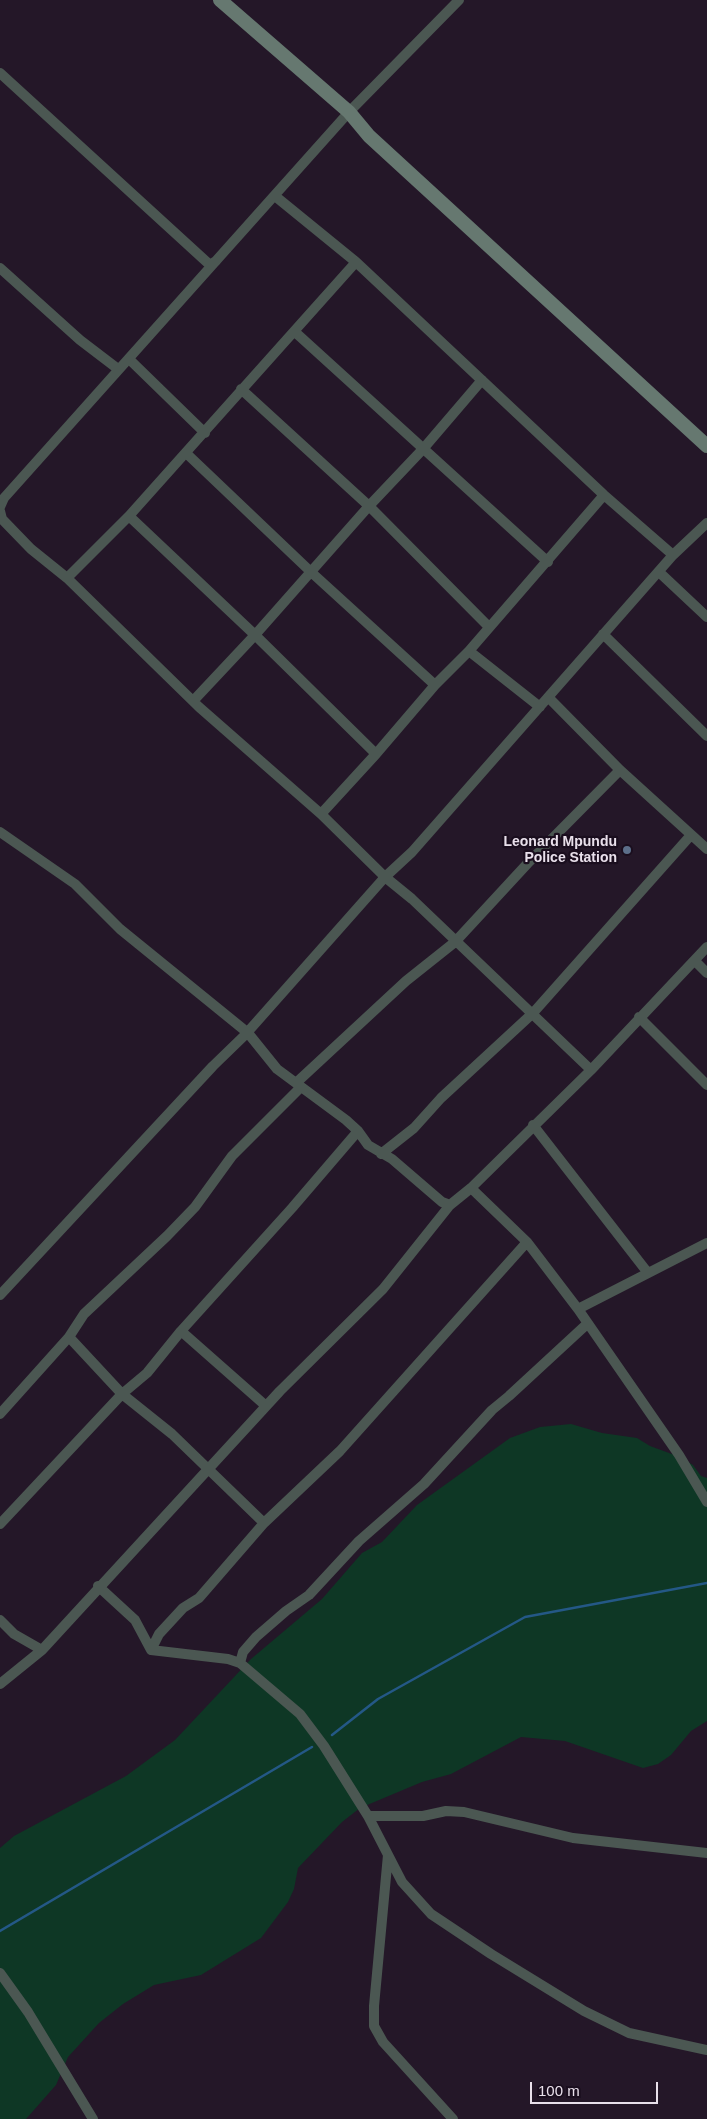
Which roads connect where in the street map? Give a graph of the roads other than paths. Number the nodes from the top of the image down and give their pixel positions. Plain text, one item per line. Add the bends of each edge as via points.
1 (220, 0) edge
2 (459, 0) edge
3 (0, 73) edge
4 (349, 112) junction
5 (276, 196) junction
6 (216, 260) junction
7 (356, 262) junction
8 (0, 268) edge
9 (295, 332) junction
10 (129, 359) junction
11 (118, 369) junction
12 (482, 380) junction
13 (241, 390) junction
14 (205, 433) junction
15 (707, 446) edge
16 (423, 449) junction
17 (186, 453) junction
18 (604, 495) junction
19 (369, 506) junction
20 (0, 509) edge
21 (129, 516) junction
22 (707, 523) edge
23 (673, 555) junction
24 (548, 562) junction
25 (311, 572) junction
26 (659, 572) junction
27 (67, 578) junction
28 (707, 617) edge
29 (489, 627) junction
30 (603, 634) junction
31 (255, 635) junction
32 (469, 651) junction
33 (435, 685) junction
34 (549, 698) junction
35 (194, 700) junction
36 (540, 707) junction
37 (707, 736) edge
38 (376, 754) junction
39 (620, 770) junction
40 (321, 814) junction
41 (0, 832) edge
42 (691, 835) junction
43 (707, 849) edge
44 (385, 877) junction
45 (455, 942) junction
46 (707, 947) edge
47 (695, 961) junction
48 (707, 973) edge
49 (533, 1013) junction
50 (639, 1017) junction
51 (248, 1033) junction
52 (591, 1070) junction
53 (298, 1085) junction
54 (707, 1085) edge
55 (533, 1125) junction
56 (358, 1131) junction
57 (381, 1154) junction
58 (471, 1188) junction
59 (450, 1205) junction
60 (527, 1242) junction
61 (707, 1243) edge
62 (648, 1274) junction
63 (0, 1295) edge
64 (578, 1309) junction
65 (587, 1324) junction
66 (181, 1331) junction
67 (69, 1337) junction
68 (122, 1394) junction
69 (266, 1406) junction
70 (0, 1414) edge
71 (208, 1469) junction
72 (707, 1502) edge
73 (264, 1523) junction
74 (0, 1524) edge
75 (98, 1586) junction
76 (0, 1620) edge
77 (42, 1650) junction
78 (151, 1650) junction
79 (240, 1663) junction
80 (0, 1684) edge
81 (368, 1816) junction
82 (388, 1854) junction
83 (707, 1854) edge
84 (0, 1973) edge
85 (707, 2050) edge
86 (93, 2119) edge
87 (454, 2119) edge

1 - 4 street
2 - 4 street
3 - 6 street via 210,265
4 - 5 street
4 - 15 street via 369,136
5 - 6 street
5 - 7 street
6 - 10 street
7 - 9 street
7 - 12 street
8 - 11 street via 80,340
9 - 13 street
9 - 16 street
10 - 11 street
10 - 14 street
11 - 20 street via 4,498
12 - 16 street
12 - 18 street
13 - 14 street
13 - 19 street
14 - 17 street
16 - 19 street
16 - 24 street
17 - 21 street
17 - 25 street
18 - 23 street
18 - 24 street
19 - 25 street
19 - 29 street
20 - 27 street via 2,519 31,549
21 - 27 street
21 - 31 street
22 - 23 street
23 - 26 street
24 - 29 street
25 - 31 street
25 - 33 street
26 - 28 street
26 - 30 street
27 - 35 street
29 - 32 street
30 - 34 street
30 - 37 street
31 - 35 street
31 - 38 street
32 - 33 street
32 - 36 street
33 - 38 street
34 - 36 street
34 - 39 street
35 - 40 street
36 - 44 street via 412,852
38 - 40 street
39 - 42 street
39 - 45 street
40 - 44 street
41 - 51 street via 75,884 120,929
42 - 43 street
42 - 49 street
44 - 45 street via 412,898
44 - 51 street
45 - 49 street
45 - 53 street via 406,981
46 - 47 street
47 - 48 street
47 - 50 street
49 - 52 street
49 - 57 street via 441,1098 414,1128
50 - 52 street
50 - 54 street
51 - 53 street via 277,1069
51 - 63 street via 213,1066
52 - 55 street
53 - 56 street
53 - 67 street via 232,1156 195,1207 84,1314
55 - 58 street
55 - 62 street
56 - 57 street via 368,1145
56 - 66 street
57 - 59 street via 392,1159 442,1202
58 - 59 street
58 - 60 street
59 - 69 street via 383,1289
60 - 64 street
60 - 73 street via 340,1451
61 - 62 street
62 - 64 street
64 - 65 street
65 - 72 street via 669,1439
65 - 79 street via 492,1410 424,1484 359,1541 309,1595 256,1637 243,1652
66 - 68 street via 147,1373
66 - 69 street
67 - 68 street
67 - 70 street
68 - 71 street
68 - 74 street
69 - 71 street
71 - 73 street
71 - 75 street
73 - 78 street via 199,1598 183,1608 159,1634
75 - 77 street
75 - 78 street via 135,1620
76 - 77 street via 14,1634
77 - 80 street
78 - 79 street
79 - 81 street via 300,1714
81 - 82 street
81 - 83 street via 464,1812 573,1838
82 - 85 street via 402,1882 431,1914 491,1954 629,2033
82 - 87 street via 374,2026 383,2042
84 - 86 street via 28,2012

